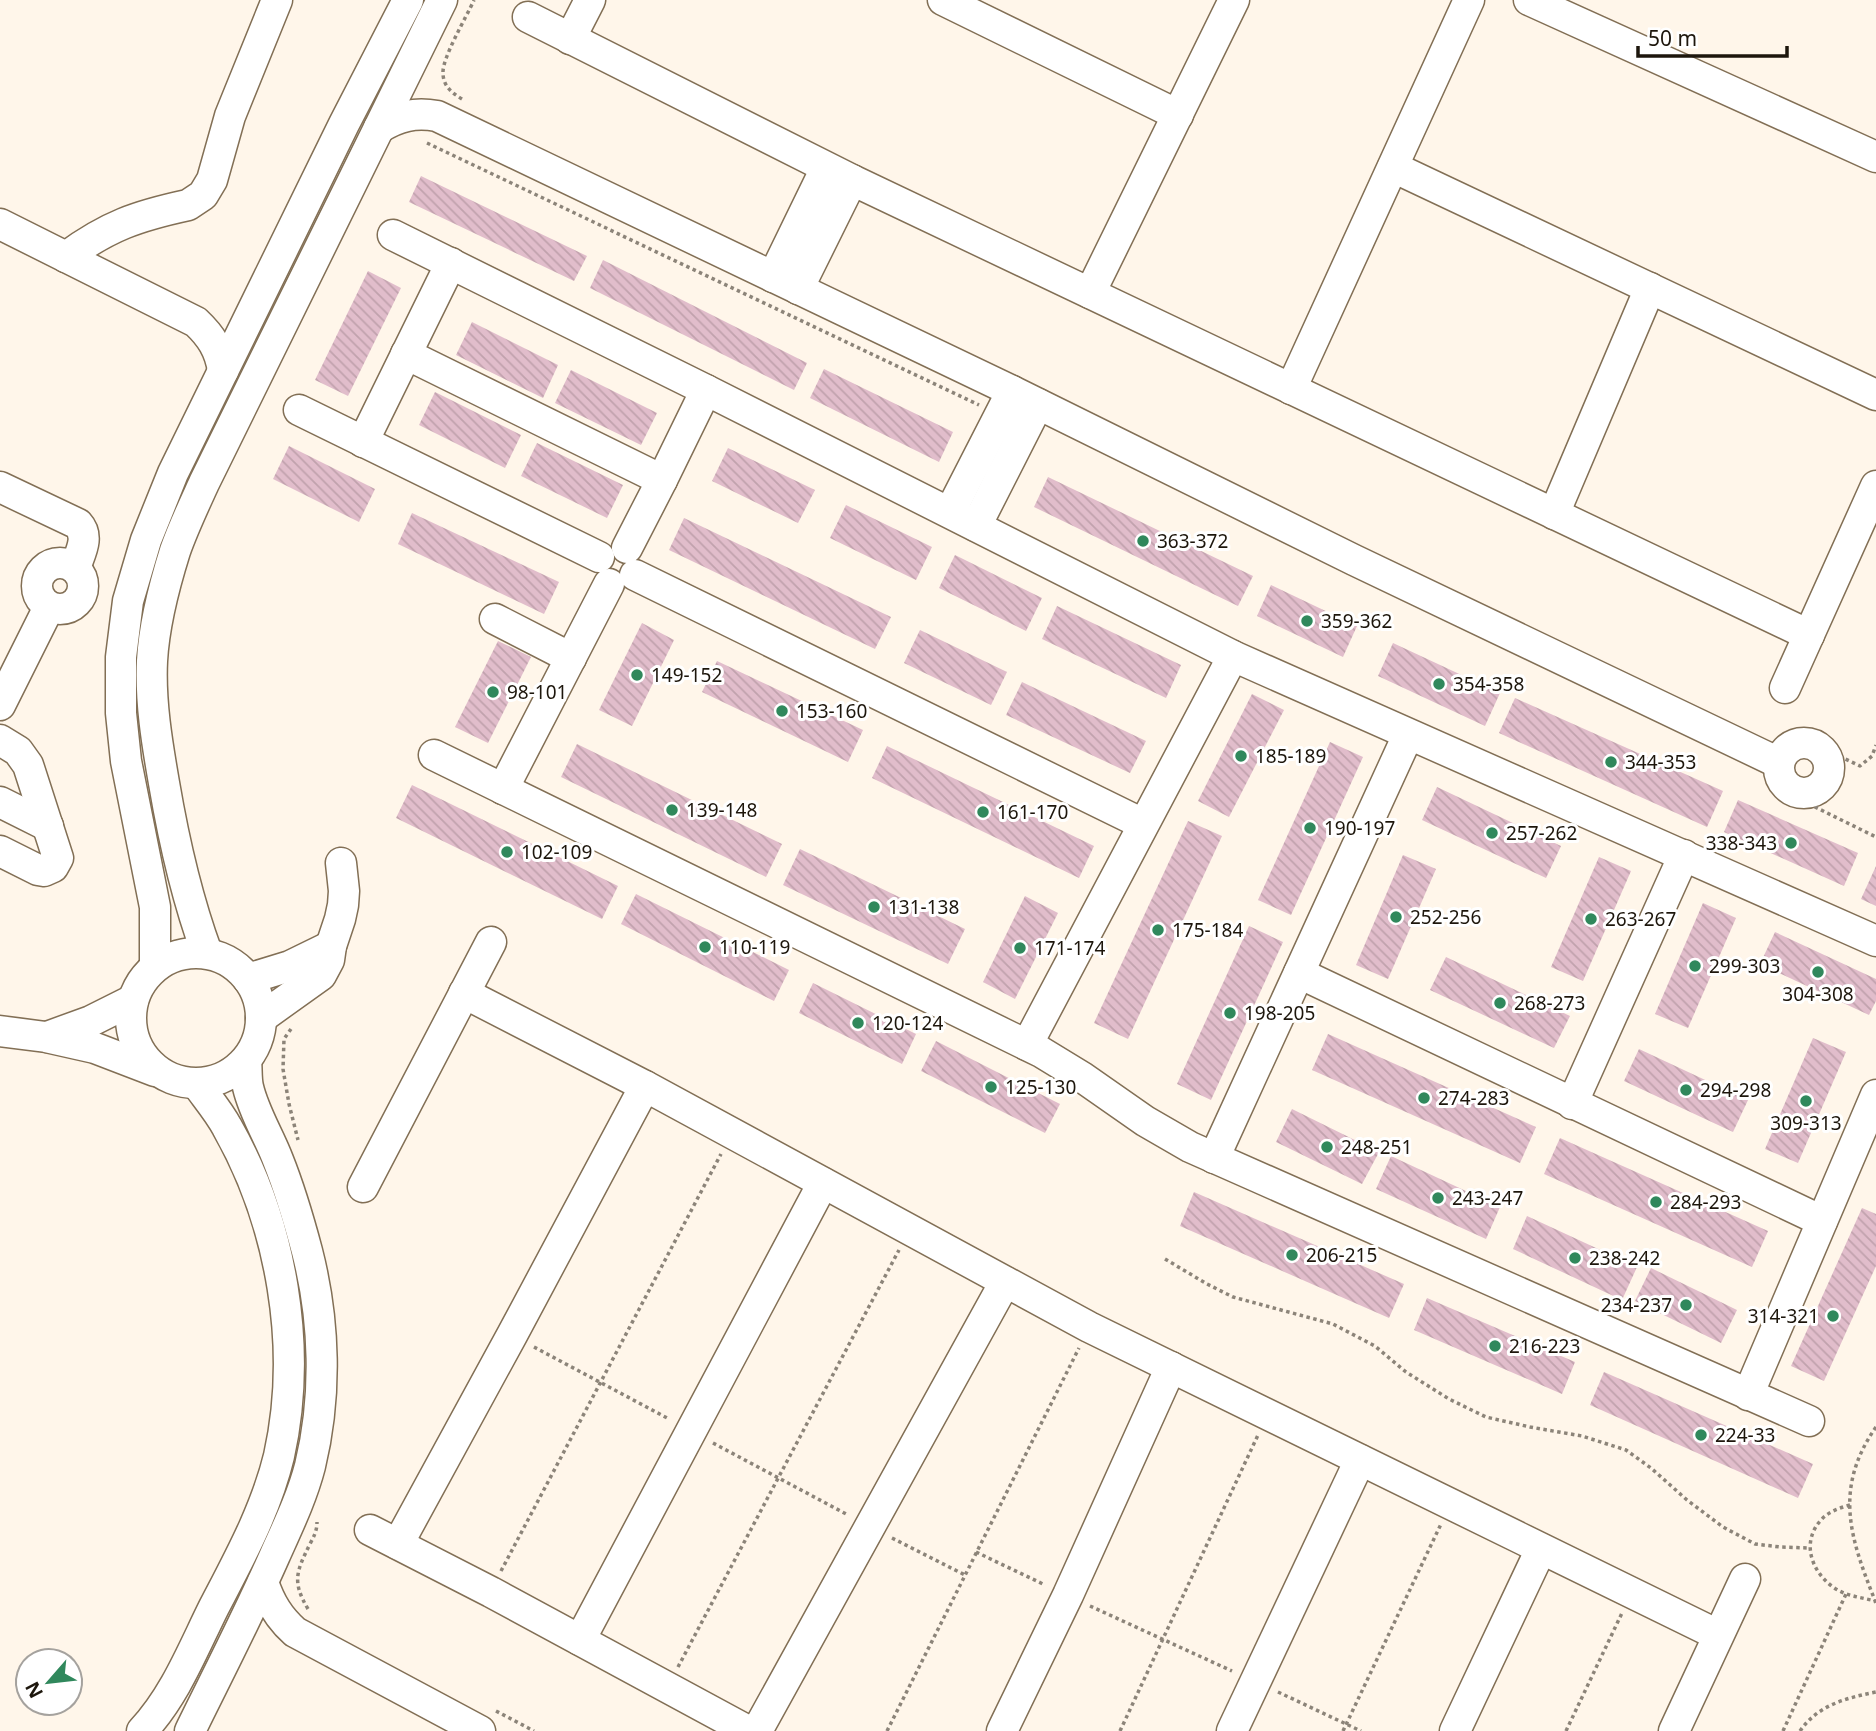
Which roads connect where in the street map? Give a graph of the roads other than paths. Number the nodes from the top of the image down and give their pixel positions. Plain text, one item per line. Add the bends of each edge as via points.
1 (277, 0) edge
2 (408, 0) edge
3 (442, 0) edge
4 (590, 0) edge
5 (943, 0) edge
6 (1234, 0) edge
7 (1469, 0) edge
8 (1529, 0) edge
9 (528, 17) dead end
10 (570, 39) junction
11 (410, 65) junction
12 (1178, 115) junction
13 (437, 116) junction
14 (379, 128) junction
15 (1876, 157) edge
16 (1392, 167) junction
17 (839, 174) junction
18 (0, 224) edge
19 (393, 234) dead end
20 (66, 257) junction
21 (450, 263) junction
22 (786, 283) junction
23 (1650, 288) junction
24 (1090, 293) junction
25 (255, 305) junction
26 (196, 322) junction
27 (406, 354) junction
28 (223, 371) junction
29 (1291, 389) junction
30 (706, 390) junction
31 (1012, 391) junction
32 (1876, 395) edge
33 (1038, 404) junction
34 (299, 410) dead end
35 (363, 442) junction
36 (662, 480) junction
37 (1876, 486) edge
38 (0, 487) edge
39 (950, 512) junction
40 (1554, 514) junction
41 (976, 526) junction
42 (617, 566) junction
43 (495, 619) dead end
44 (1809, 635) junction
45 (1233, 656) junction
46 (571, 658) junction
47 (1785, 688) dead end
48 (0, 705) edge
49 (1408, 735) junction
50 (0, 740) edge
51 (434, 755) dead end
52 (1779, 763) dead end
53 (503, 789) junction
54 (0, 802) edge
55 (1143, 824) junction
56 (48, 826) junction
57 (0, 851) edge
58 (1684, 855) junction
59 (341, 863) dead end
60 (1876, 941) edge
61 (491, 942) dead end
62 (331, 946) junction
63 (207, 953) junction
64 (155, 966) junction
65 (1299, 973) junction
66 (248, 979) junction
67 (464, 993) junction
68 (133, 1000) junction
69 (261, 1018) junction
70 (0, 1031) edge
71 (46, 1037) junction
72 (1027, 1045) junction
73 (246, 1061) junction
74 (165, 1076) junction
75 (197, 1084) junction
76 (645, 1086) junction
77 (1876, 1095) edge
78 (1572, 1104) junction
79 (1214, 1158) junction
80 (823, 1182) junction
81 (363, 1187) dead end
82 (1822, 1222) junction
83 (1005, 1282) junction
84 (1171, 1367) junction
85 (1748, 1395) junction
86 (1809, 1421) dead end
87 (1360, 1460) junction
88 (370, 1530) dead end
89 (398, 1544) junction
90 (1541, 1549) junction
91 (1745, 1579) dead end
92 (263, 1582) junction
93 (295, 1632) junction
94 (1718, 1635) junction
95 (235, 1639) junction
96 (580, 1640) junction
97 (142, 1731) edge
98 (190, 1731) edge
99 (480, 1731) edge
100 (748, 1731) edge
101 (757, 1731) edge
102 (1002, 1731) edge
103 (1232, 1731) edge
104 (1455, 1731) edge
105 (1674, 1731) edge

1 - 20 street via 236,98 208,188 188,205 140,216
2 - 25 street
3 - 11 street
4 - 10 street
5 - 12 street
6 - 12 street
7 - 16 street
8 - 15 street
9 - 10 street
10 - 17 street
11 - 13 street via 421,98
11 - 14 street
12 - 24 street
13 - 14 street via 412,114
13 - 22 street
14 - 63 street via 204,483 175,550 160,607 152,661 159,754 191,912
16 - 23 street
16 - 29 street
17 - 22 street
17 - 24 street
18 - 20 street
19 - 21 street
20 - 26 street
21 - 27 street
21 - 30 street
22 - 31 street
23 - 32 street
23 - 40 street
24 - 29 street
25 - 26 street via 227,318
25 - 28 street
26 - 28 street via 215,344
27 - 35 street
27 - 36 street
28 - 64 street via 146,540 128,601 121,657 127,761 155,907
29 - 40 street
30 - 36 street
30 - 39 street
31 - 33 street
31 - 39 street
33 - 41 street
33 - 52 street
34 - 35 street
35 - 42 street
36 - 42 street
37 - 44 street
38 - 48 street via 78,524 85,538 75,568 84,589 78,603 65,610 49,607
39 - 41 street
40 - 44 street
41 - 45 street
42 - 46 street
42 - 55 street
43 - 46 street
44 - 47 street
45 - 49 street
45 - 55 street
46 - 53 street
49 - 58 street
49 - 65 street
50 - 56 street via 25,760
51 - 53 street
53 - 72 street
54 - 56 street
55 - 72 street
56 - 57 street via 58,858 49,870 38,870
58 - 60 street
58 - 78 street
59 - 62 street via 343,905
61 - 67 street
62 - 66 street
62 - 69 street via 321,975
63 - 64 street via 180,954
63 - 66 street via 230,962
64 - 68 street via 145,975
65 - 78 street
65 - 79 street
66 - 69 street
67 - 76 street
67 - 81 street
68 - 71 street
68 - 74 street via 130,1015 135,1044
69 - 73 street
70 - 71 street
71 - 74 street via 95,1048
72 - 79 street via 1144,1121
73 - 75 street via 215,1081
73 - 92 street via 248,1087 307,1252 321,1345 321,1388 309,1468
74 - 75 street
75 - 97 street via 241,1154 267,1224 289,1338 287,1405 278,1458 251,1533 167,1700
76 - 80 street
76 - 89 street
77 - 82 street
78 - 82 street
79 - 85 street
80 - 83 street
80 - 96 street
82 - 85 street
83 - 84 street
83 - 101 street
84 - 87 street
84 - 102 street
85 - 86 street
87 - 90 street
87 - 103 street
88 - 89 street
89 - 96 street
90 - 94 street
90 - 104 street
91 - 94 street
92 - 93 street via 275,1610
92 - 95 street
93 - 95 street via 258,1632
93 - 99 street
94 - 105 street
95 - 98 street
96 - 100 street

